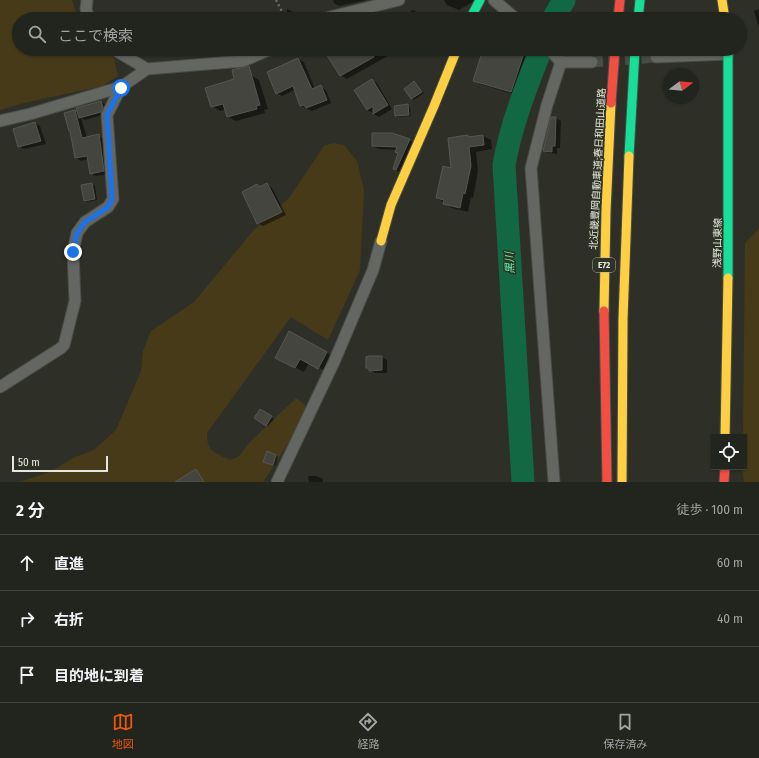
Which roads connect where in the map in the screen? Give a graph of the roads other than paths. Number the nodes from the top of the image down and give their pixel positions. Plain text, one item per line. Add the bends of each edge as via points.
1 (86, 0) edge
2 (399, 0) edge
3 (480, 0) edge
4 (494, 0) edge
5 (640, 0) edge
6 (722, 0) edge
7 (619, 1) edge
8 (87, 12) edge
9 (350, 12) edge
10 (474, 12) edge
11 (508, 12) edge
12 (618, 12) edge
13 (639, 12) edge
14 (724, 12) edge
15 (126, 56) edge
16 (255, 56) edge
17 (454, 56) edge
18 (555, 56) edge
19 (615, 56) edge
20 (635, 56) edge
21 (670, 56) edge
22 (728, 56) edge
23 (656, 57) tunnel mouth
24 (561, 62) junction
25 (592, 62) tunnel mouth
26 (147, 69) junction
27 (121, 88) junction
28 (0, 121) edge
29 (381, 241) joint
30 (0, 387) edge
31 (725, 434) edge
32 (725, 470) edge
33 (277, 482) edge
34 (554, 482) edge
35 (607, 482) edge
36 (622, 482) edge
37 (724, 482) edge

1 - 8 street
2 - 9 street
3 - 10 main road
4 - 11 street
5 - 13 main road
6 - 14 main road
7 - 12 main road
15 - 26 street
16 - 26 street via 243,61
17 - 29 main road via 391,205
18 - 24 street
19 - 35 main road, 北近畿豊岡自動車道;春日和田山道路 / E72 via 604,280
20 - 36 main road, E72 via 626,191
21 - 23 street
22 - 31 main road, 浅野山東線 via 729,227
24 - 25 street
24 - 34 street via 531,168
26 - 27 street
27 - 28 street
27 - 30 street via 107,115 112,199 108,207 85,222 77,233 73,252 75,301 64,345
29 - 33 street via 373,270 334,362
32 - 37 main road

